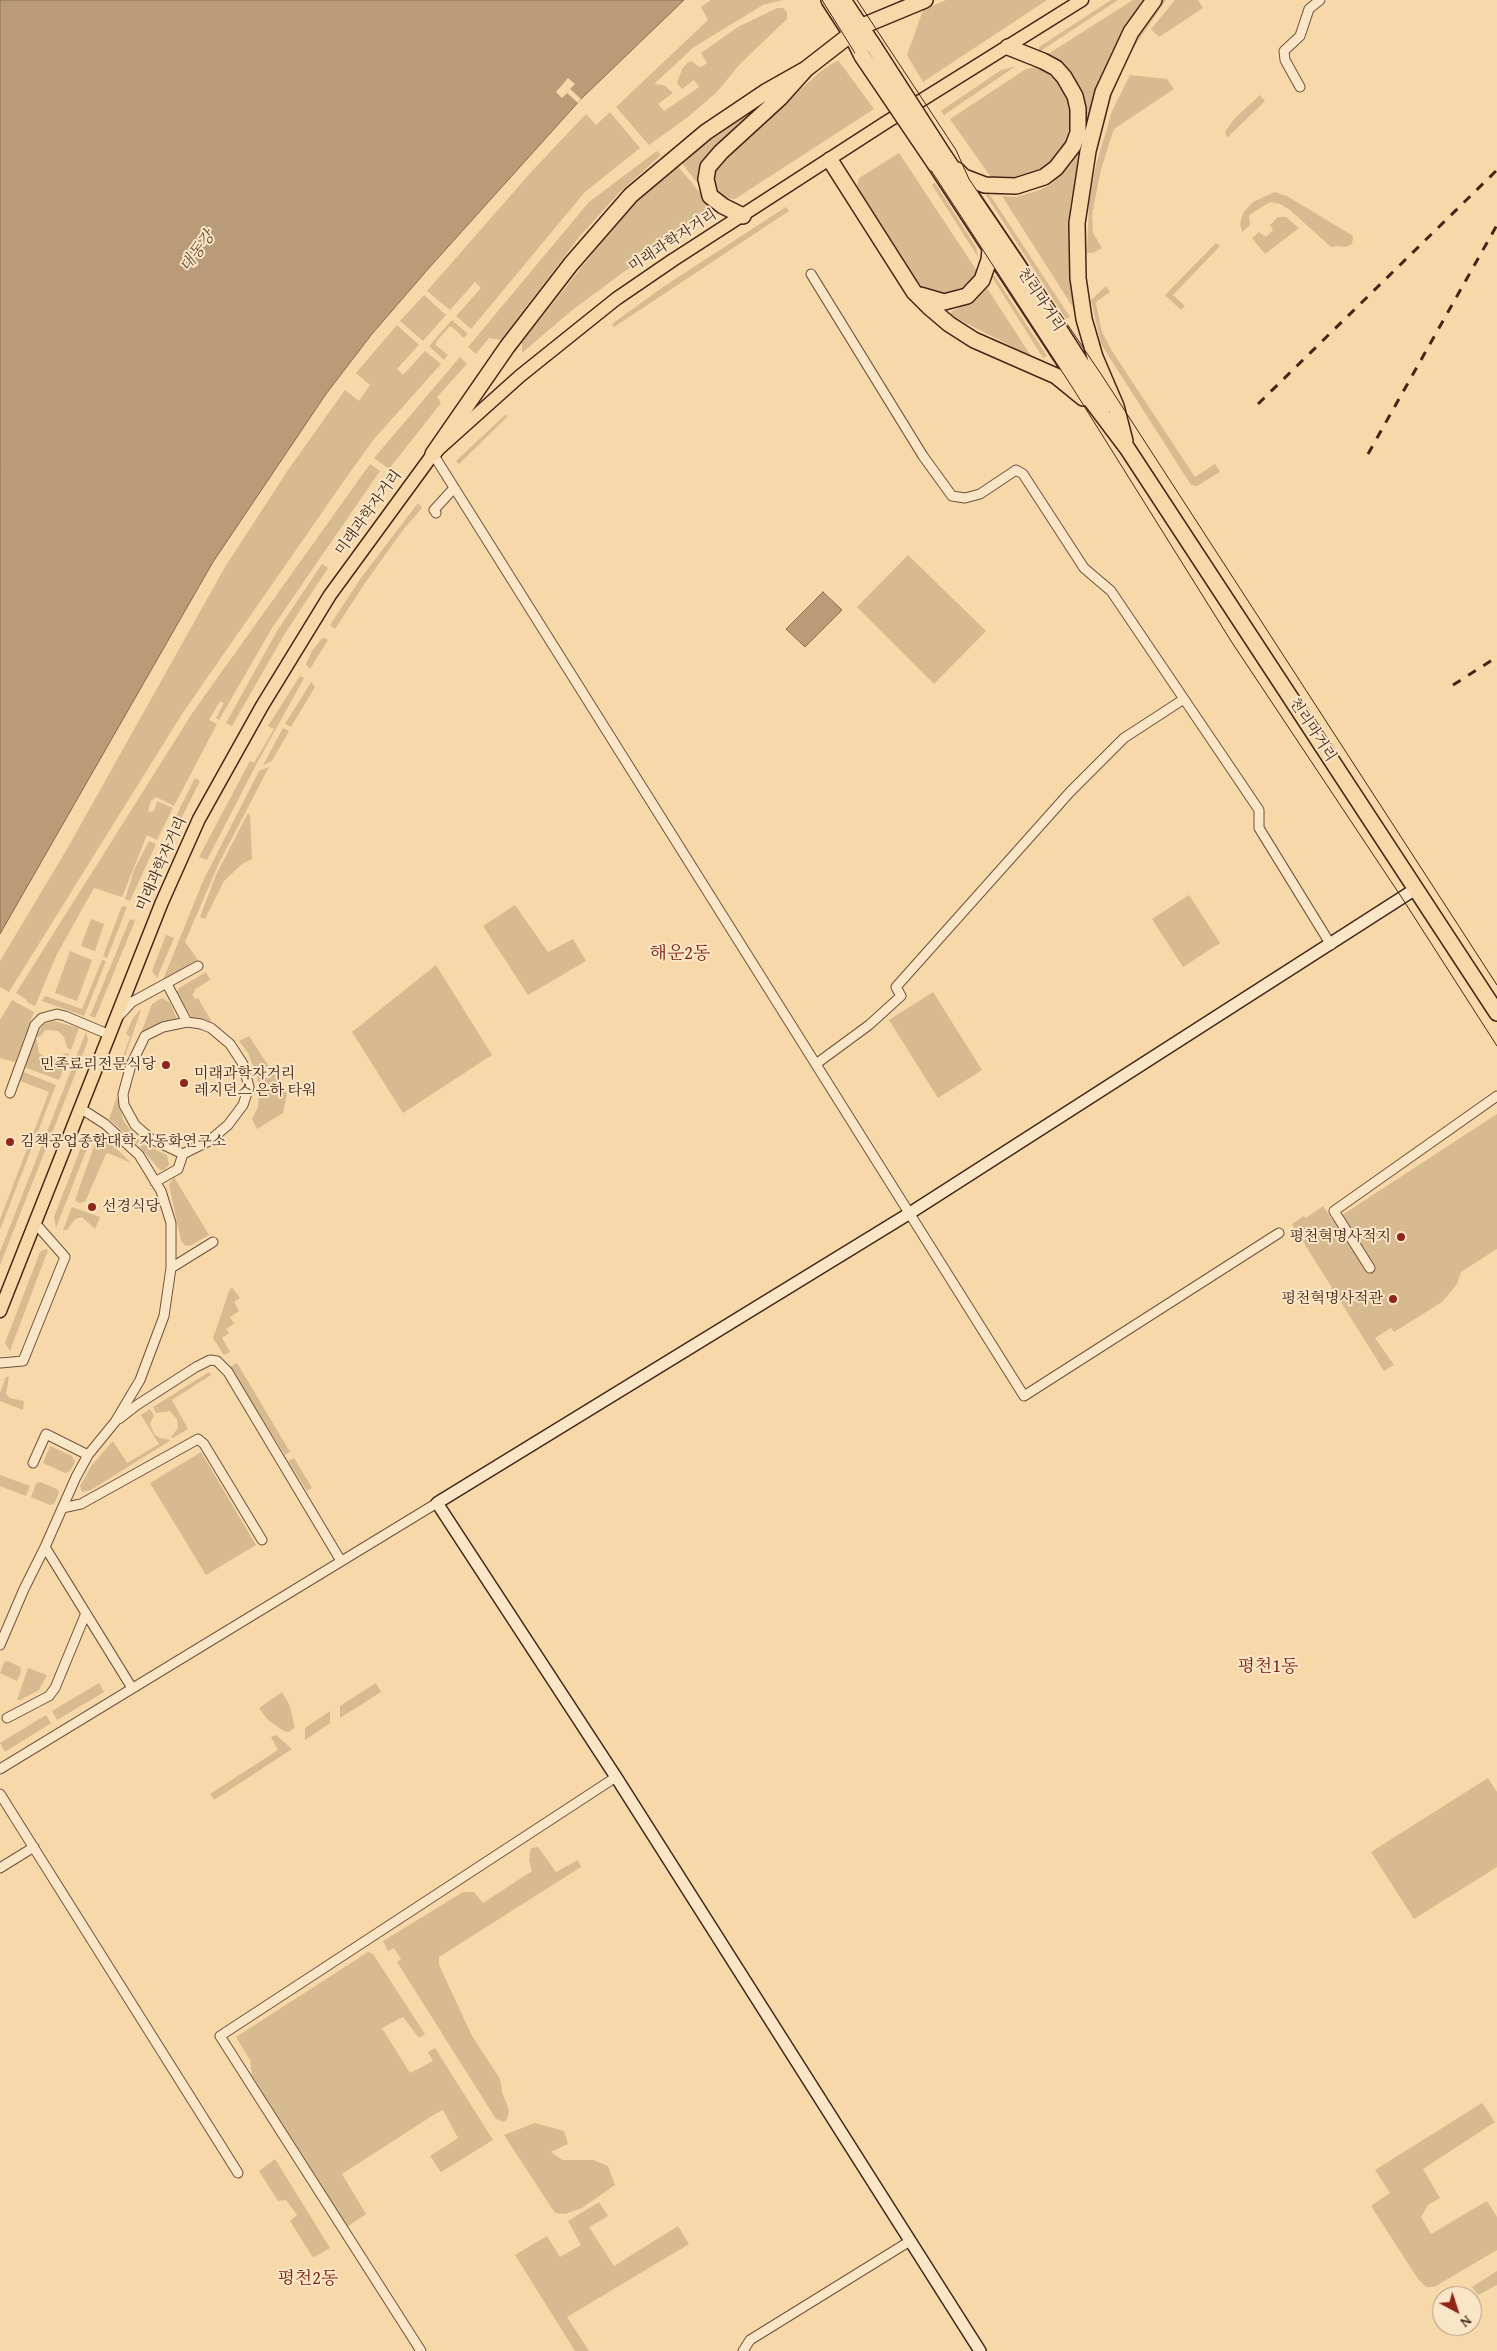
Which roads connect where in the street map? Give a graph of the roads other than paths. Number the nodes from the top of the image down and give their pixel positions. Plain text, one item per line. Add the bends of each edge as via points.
1 (829, 0) edge
2 (910, 0) edge
3 (925, 0) edge
4 (1082, 0) edge
5 (1154, 0) edge
6 (1320, 0) edge
7 (845, 10) edge
8 (899, 12) junction
9 (856, 30) junction
10 (1008, 47) junction
11 (806, 69) junction
12 (1300, 87) dead end
13 (830, 160) junction
14 (940, 160) junction
15 (743, 216) junction
16 (990, 249) junction
17 (811, 274) dead end
18 (914, 292) junction
19 (1127, 448) junction
20 (433, 454) junction
21 (454, 488) junction
22 (436, 513) dead end
23 (1184, 699) junction
24 (1416, 888) junction
25 (1331, 945) junction
26 (198, 966) dead end
27 (167, 984) junction
28 (1497, 1013) edge
29 (116, 1017) junction
30 (187, 1022) junction
31 (110, 1035) junction
32 (816, 1064) junction
33 (10, 1093) dead end
34 (1497, 1096) edge
35 (80, 1108) junction
36 (183, 1154) junction
37 (155, 1182) junction
38 (910, 1213) junction
39 (35, 1222) junction
40 (1279, 1233) dead end
41 (213, 1242) dead end
42 (171, 1268) junction
43 (1370, 1268) dead end
44 (0, 1311) edge
45 (0, 1363) edge
46 (115, 1422) junction
47 (88, 1455) junction
48 (33, 1464) dead end
49 (437, 1503) junction
50 (62, 1508) junction
51 (262, 1540) dead end
52 (46, 1547) junction
53 (341, 1561) junction
54 (86, 1613) junction
55 (0, 1645) edge
56 (132, 1688) junction
57 (8, 1718) dead end
58 (0, 1769) edge
59 (616, 1777) junction
60 (0, 1794) edge
61 (34, 1847) junction
62 (0, 1868) edge
63 (238, 2173) dead end
64 (910, 2241) junction
65 (421, 2351) edge
66 (743, 2351) edge
67 (980, 2351) edge

1 - 7 highway
2 - 8 highway
3 - 8 highway
4 - 10 main road, 미래과학자거리
5 - 19 highway via 1131,32 1103,92 1088,151 1077,224 1078,278 1084,318 1095,357 1116,406
6 - 12 street via 1309,9 1300,36 1284,51 1285,60
7 - 9 highway
8 - 9 highway
9 - 11 highway
9 - 14 highway, bridge
10 - 13 main road, 미래과학자거리
10 - 14 highway via 1056,68 1071,86 1079,121 1073,146 1056,168 1044,177 1016,186 985,185 964,177
11 - 15 highway via 708,167 706,179 710,196
11 - 20 highway via 706,132 631,195 507,347
13 - 15 main road, 미래과학자거리
13 - 18 highway
14 - 16 highway, 천리마거리
14 - 19 highway, 천리마거리 via 1018,265 1095,385
15 - 20 main road, 미래과학자거리 via 673,260 573,332 478,411
16 - 18 highway via 982,280 967,296 944,302
16 - 19 highway, 천리마거리 via 1081,387
17 - 23 street via 918,448 952,496 965,498 980,494 1016,470 1023,474 1084,568 1111,591
18 - 19 highway via 949,324 974,340 1056,376 1081,396
19 - 24 highway, 천리마거리
20 - 21 street
20 - 29 main road, 미래과학자거리 via 330,595 262,706 200,819 162,902
21 - 22 street via 434,510
21 - 32 street
23 - 25 street via 1259,810 1259,828
23 - 32 street via 1124,738 1070,792 896,987 901,996 869,1025
24 - 25 street
24 - 28 highway, 천리마거리
25 - 38 street
26 - 27 street
27 - 29 street via 132,1002
27 - 30 street
29 - 31 main road, 미래과학자거리
30 - 36 street via 211,1028 230,1044 243,1064 249,1086 243,1105 228,1125 209,1141
30 - 36 street via 163,1026 146,1036 131,1065 123,1094 124,1105 134,1125 151,1139
31 - 33 street via 65,1016 57,1014 42,1018 35,1025
31 - 35 main road, 미래과학자거리
32 - 38 street
34 - 43 street via 1334,1210
35 - 37 street via 125,1141 139,1155
35 - 39 main road, 미래과학자거리
36 - 37 street via 178,1169
37 - 42 street via 171,1223
38 - 40 street via 1024,1396
38 - 49 street
39 - 44 main road, 미래과학자거리
39 - 45 street via 65,1257 23,1361
41 - 42 street
42 - 46 street via 164,1316 140,1380
46 - 47 street
46 - 53 street via 196,1367 217,1360 228,1372
47 - 48 street via 46,1434
47 - 50 street
49 - 53 street
49 - 59 street
50 - 51 street via 82,1504 198,1438
50 - 52 street
52 - 54 street
52 - 55 street
53 - 56 street
54 - 56 street
54 - 57 street via 50,1696
56 - 58 street
59 - 64 street
59 - 65 street via 220,2036
60 - 61 street
61 - 62 street
61 - 63 street
64 - 66 street via 750,2340
64 - 67 street

